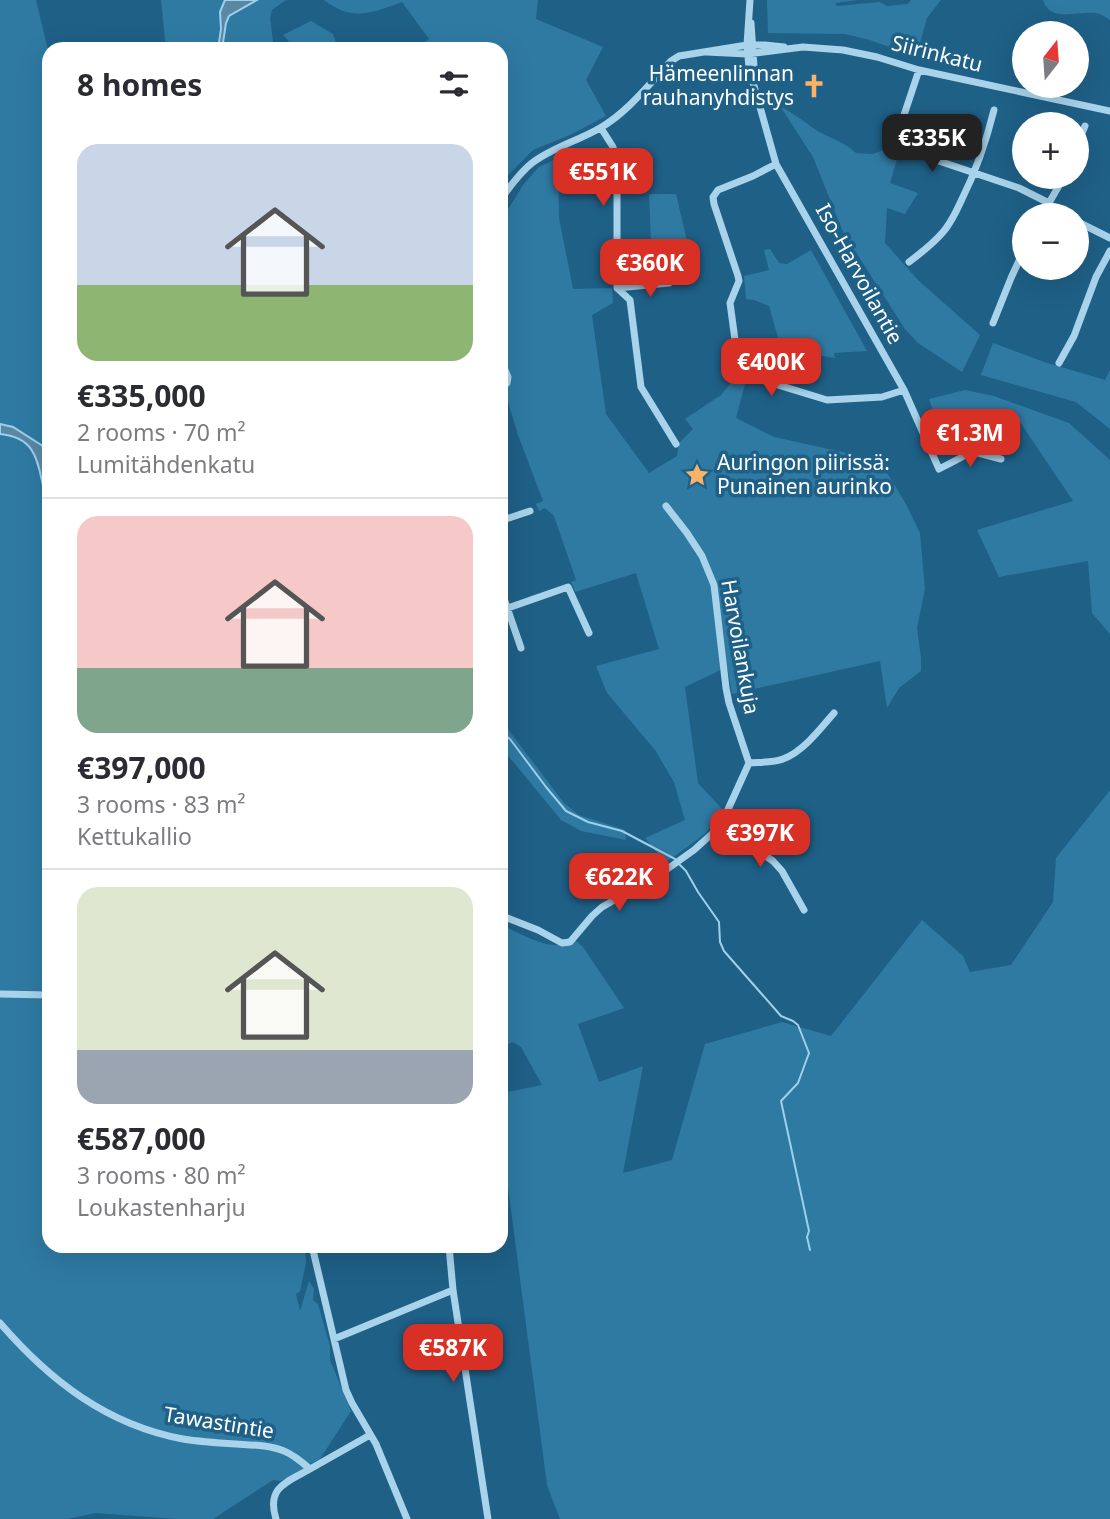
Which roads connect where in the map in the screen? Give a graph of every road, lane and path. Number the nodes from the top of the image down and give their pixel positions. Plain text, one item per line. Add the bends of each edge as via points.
1 (750, 4) edge
2 (750, 49) junction
3 (919, 70) junction
4 (994, 110) dead end
5 (1110, 111) edge
6 (601, 128) junction
7 (776, 164) junction
8 (974, 174) junction
9 (1057, 189) edge
10 (508, 190) edge
11 (1049, 203) joint
12 (1089, 228) edge
13 (1110, 238) edge
14 (1110, 251) edge
15 (909, 262) dead end
16 (1012, 276) edge
17 (669, 283) dead end
18 (617, 288) junction
19 (993, 323) dead end
20 (1059, 363) dead end
21 (904, 390) junction
22 (676, 444) dead end
23 (1001, 459) dead end
24 (666, 506) dead end
25 (530, 511) dead end
26 (508, 519) edge
27 (508, 608) joint
28 (589, 633) dead end
29 (521, 648) dead end
30 (834, 713) dead end
31 (749, 764) junction
32 (719, 824) junction
33 (804, 910) dead end
34 (508, 918) edge
35 (0, 994) edge
36 (42, 995) edge
37 (315, 1253) edge
38 (450, 1253) edge
39 (453, 1290) junction
40 (0, 1323) edge
41 (334, 1339) junction
42 (370, 1435) junction
43 (310, 1469) junction
44 (276, 1519) edge
45 (407, 1519) edge
46 (488, 1519) edge

1 - 2 street, Iso-Harvoilantie
2 - 3 street, Siirinkatu via 843,50
2 - 6 street, Siirinkatu via 687,54 671,61
2 - 7 street, Iso-Harvoilantie via 755,93
3 - 5 street, Siirinkatu
3 - 8 street via 899,140 908,150
4 - 8 street
6 - 10 street, Siirinkatu via 536,160
6 - 18 street via 615,156
7 - 21 street, Iso-Harvoilantie
7 - 21 street via 718,190 713,197 739,281 730,303 742,374 827,401 882,397
8 - 11 street
8 - 15 street via 943,232
9 - 11 street
12 - 13 street
14 - 20 street
16 - 19 street
17 - 18 street
18 - 22 street via 630,300 641,387
21 - 23 street, Iso-Harvoilantie via 939,469 978,453
24 - 31 street, Harvoilankuja via 702,556 714,585 726,688
25 - 26 street
27 - 28 street via 568,587
27 - 29 street
30 - 31 street via 791,755
31 - 32 street
32 - 33 street via 773,861
32 - 34 street via 669,868 602,907 573,940 565,943
35 - 36 street
37 - 41 street
38 - 39 street
39 - 41 street
39 - 46 street
40 - 43 street, Tawastintie via 62,1384 114,1416 179,1438 284,1451
41 - 42 street via 346,1390
42 - 43 street
42 - 45 street
43 - 44 street via 275,1493

